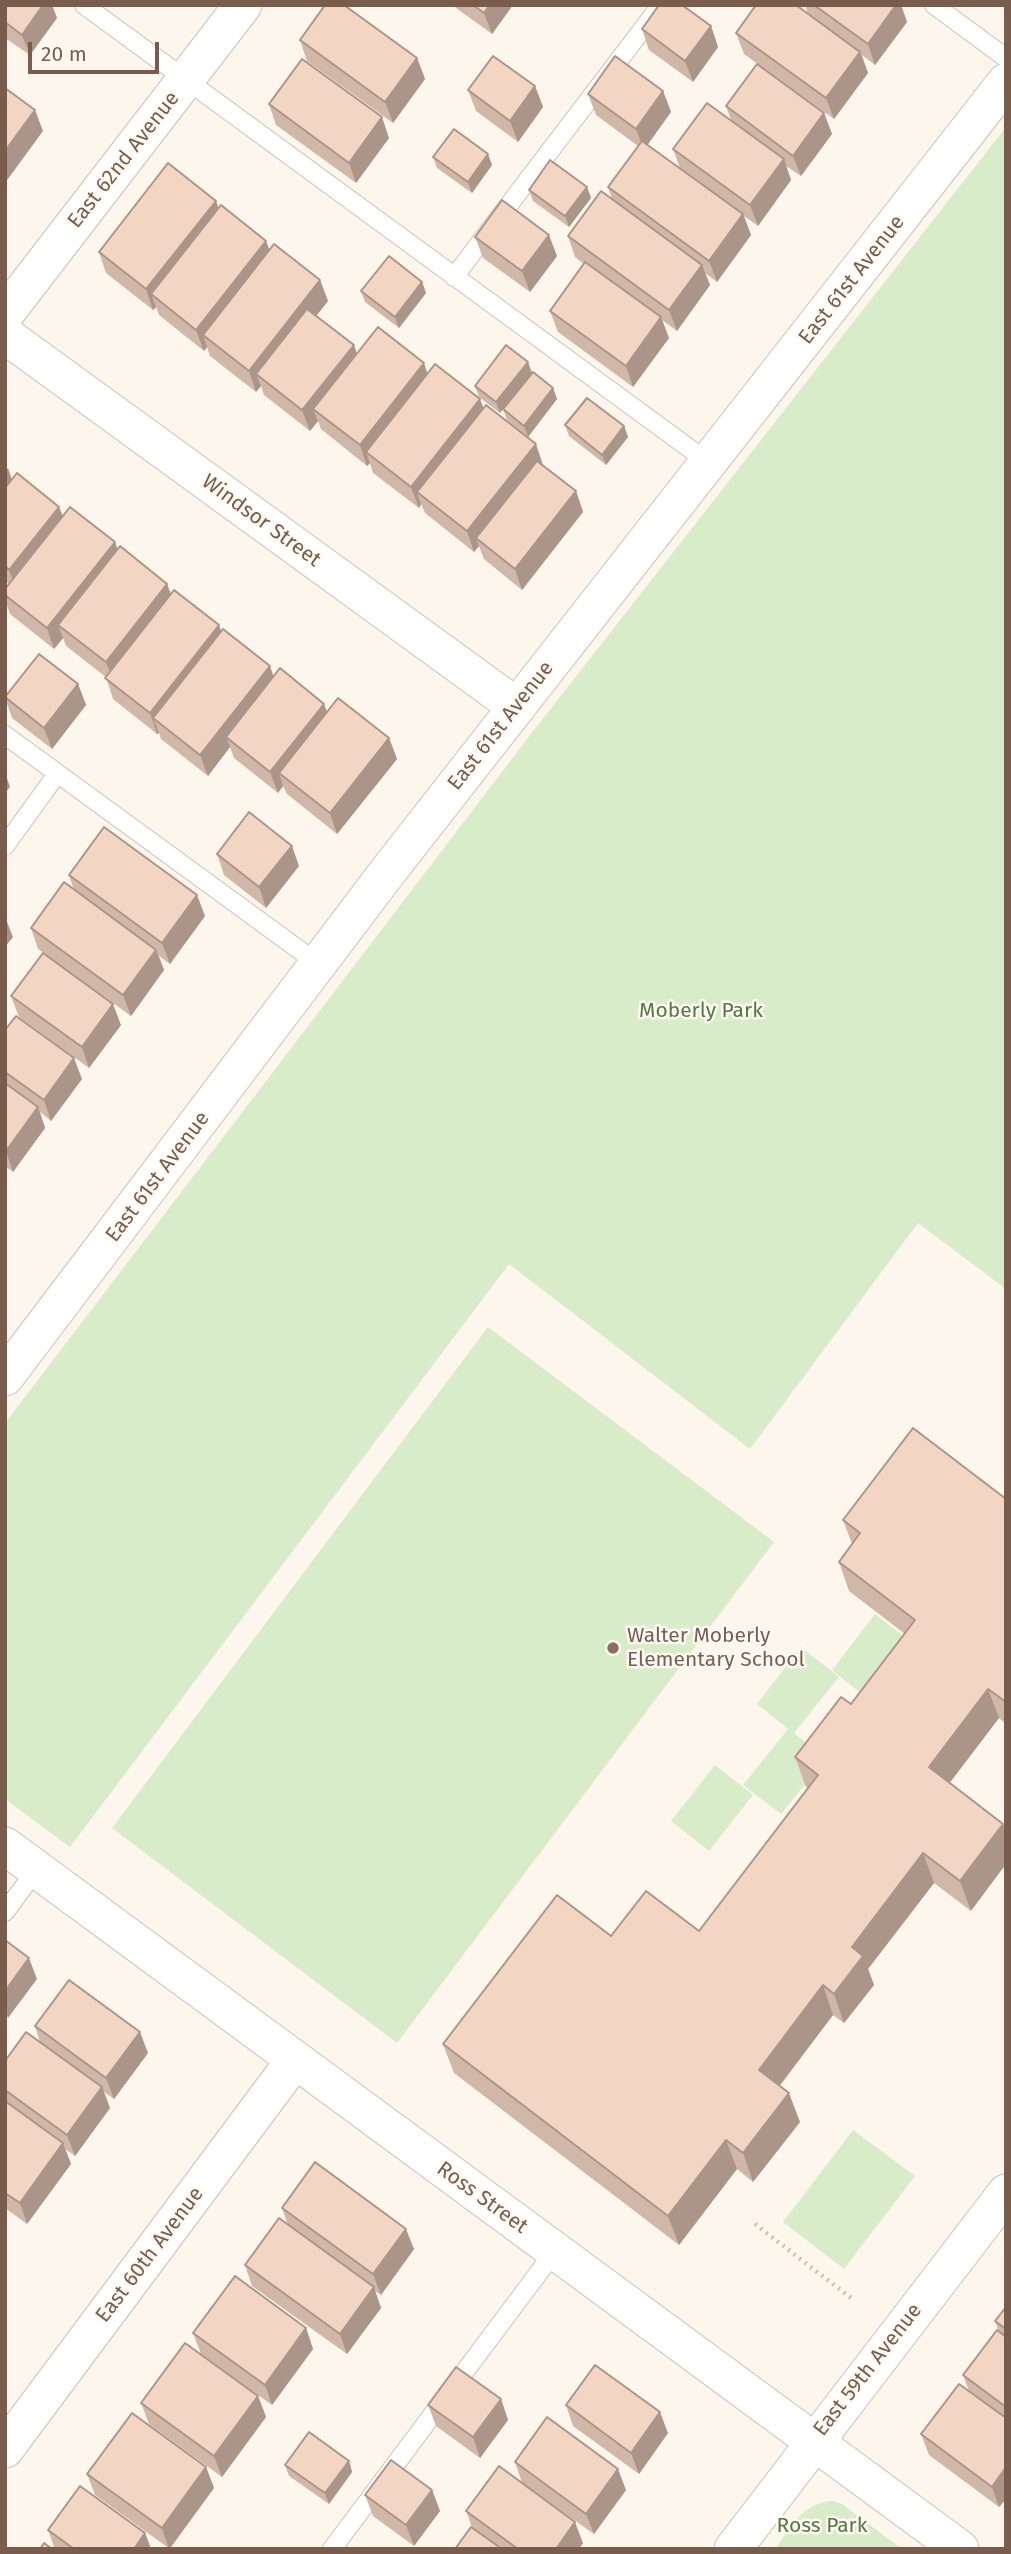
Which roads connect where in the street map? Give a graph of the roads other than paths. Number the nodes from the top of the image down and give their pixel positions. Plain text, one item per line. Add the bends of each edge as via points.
1 (84, 5) edge
2 (243, 5) edge
3 (661, 5) edge
4 (934, 5) edge
5 (1006, 58) edge
6 (186, 79) junction
7 (1006, 82) edge
8 (454, 277) junction
9 (5, 314) edge
10 (5, 335) edge
11 (708, 461) junction
12 (517, 707) junction
13 (5, 736) edge
14 (57, 774) junction
15 (5, 846) edge
16 (320, 965) junction
17 (5, 1377) edge
18 (5, 1846) edge
19 (37, 1869) junction
20 (5, 1912) edge
21 (295, 2060) junction
22 (1006, 2193) edge
23 (555, 2251) junction
24 (813, 2442) junction
25 (5, 2449) edge
26 (332, 2549) edge
27 (733, 2549) edge
28 (960, 2549) edge

1 - 6 lane
2 - 6 street, East 62nd Avenue
3 - 8 lane
4 - 5 lane
6 - 8 lane
6 - 9 street, East 62nd Avenue
7 - 11 street, East 61st Avenue
8 - 11 lane
10 - 12 street, Windsor Street
11 - 12 street, East 61st Avenue
12 - 16 street, East 61st Avenue
13 - 14 lane
14 - 15 lane
14 - 16 lane
16 - 17 street, East 61st Avenue
18 - 19 street, Ross Street
19 - 20 lane
19 - 21 street, Ross Street
21 - 23 street, Ross Street
21 - 25 street, East 60th Avenue
22 - 24 street, East 59th Avenue
23 - 24 street, Ross Street
23 - 26 lane
24 - 27 street, East 59th Avenue
24 - 28 street, Ross Street

